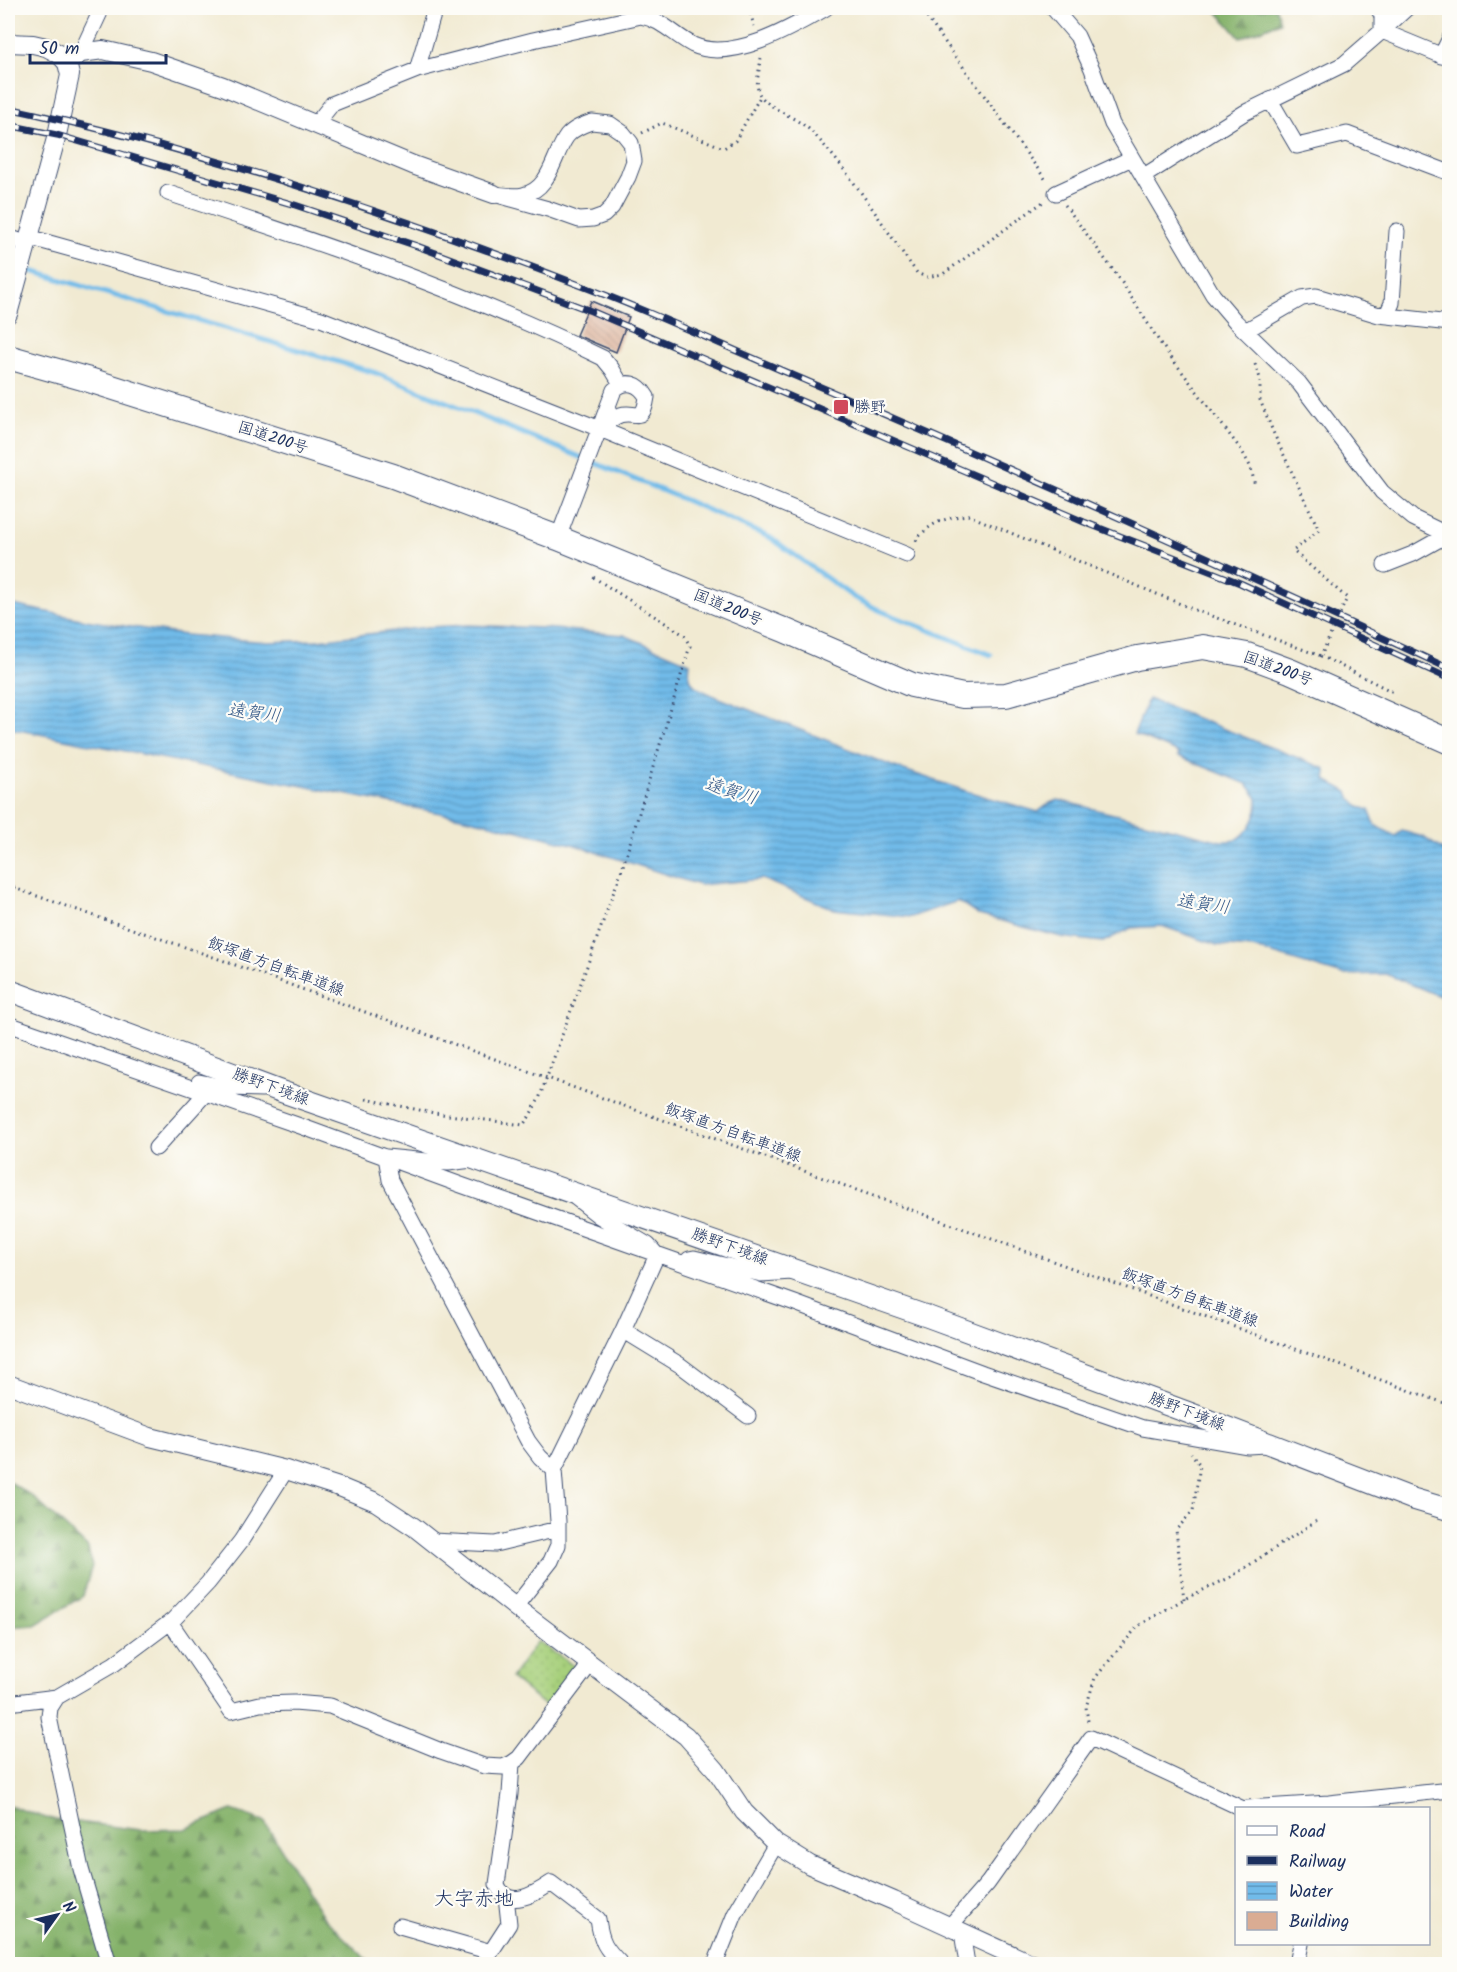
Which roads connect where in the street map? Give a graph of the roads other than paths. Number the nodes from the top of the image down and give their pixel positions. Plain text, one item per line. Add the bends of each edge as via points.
1 (102, 8) edge
2 (435, 8) edge
3 (826, 8) edge
4 (1053, 8) edge
5 (1378, 8) edge
6 (1407, 8) edge
7 (1382, 31) junction
8 (1449, 38) edge
9 (8, 43) edge
10 (1445, 57) edge
11 (74, 58) junction
12 (417, 70) junction
13 (1270, 100) junction
14 (316, 124) junction
15 (1132, 158) junction
16 (1449, 173) edge
17 (1144, 176) junction
18 (168, 193) dead end
19 (1056, 193) road end
20 (494, 194) junction
21 (1397, 231) dead end
22 (8, 237) edge
23 (27, 240) junction
24 (8, 314) edge
25 (1379, 315) junction
26 (1449, 323) edge
27 (1245, 331) junction
28 (8, 357) edge
29 (621, 384) junction
30 (600, 429) junction
31 (1448, 536) edge
32 (558, 538) junction
33 (907, 555) road end
34 (1385, 564) dead end
35 (1449, 742) edge
36 (8, 990) edge
37 (8, 1024) edge
38 (162, 1078) junction
39 (277, 1090) junction
40 (206, 1093) junction
41 (156, 1148) dead end
42 (386, 1157) junction
43 (478, 1159) junction
44 (564, 1189) junction
45 (657, 1255) junction
46 (674, 1261) junction
47 (797, 1271) junction
48 (623, 1330) junction
49 (8, 1384) edge
50 (748, 1416) dead end
51 (1272, 1445) junction
52 (286, 1470) junction
53 (554, 1470) junction
54 (1449, 1510) edge
55 (558, 1529) junction
56 (432, 1541) junction
57 (515, 1607) junction
58 (170, 1622) junction
59 (591, 1663) junction
60 (57, 1697) junction
61 (8, 1703) edge
62 (512, 1763) junction
63 (1449, 1790) edge
64 (1328, 1806) edge
65 (1237, 1807) edge
66 (1301, 1807) edge
67 (776, 1844) junction
68 (506, 1896) junction
69 (399, 1926) dead end
70 (956, 1929) junction
71 (1301, 1945) edge
72 (487, 1958) edge
73 (109, 1965) edge
74 (621, 1965) edge
75 (715, 1965) edge
76 (967, 1965) edge
77 (1032, 1965) edge
78 (1297, 1965) edge

1 - 11 street
2 - 12 street
3 - 12 street via 759,42 725,50 694,45 651,18 641,16
4 - 15 street via 1077,36 1112,124
5 - 7 street
6 - 7 street
7 - 10 street
7 - 13 street via 1344,64
8 - 10 street
9 - 11 street via 33,44
11 - 14 street via 103,50 150,61
11 - 23 street via 64,109
12 - 14 street via 333,104
13 - 16 street via 1297,146 1347,134
13 - 17 street
14 - 20 street
15 - 17 street
15 - 19 street
17 - 27 street via 1213,295
18 - 29 street via 291,233 479,303 603,358
20 - 20 street via 522,196 537,189 576,127 592,122 610,124 631,143 634,161 612,207 604,215 579,220
21 - 25 street via 1392,303 1388,312
22 - 23 street
23 - 24 street
23 - 30 street via 321,319
25 - 26 street
25 - 27 street via 1316,296 1302,298
27 - 31 street via 1299,383 1382,492 1413,518
28 - 32 highway, 国道200号 via 393,476
29 - 30 street via 614,390
29 - 30 street via 641,389 646,397 645,408 635,416 620,415
30 - 32 street
30 - 33 street
31 - 34 street
32 - 35 highway, 国道200号 via 912,685 963,696 1006,695 1137,658 1203,647 1246,655 1290,671
36 - 39 main road, 勝野下境線
37 - 38 street
38 - 39 street
38 - 40 street
39 - 43 main road, 勝野下境線
40 - 41 street
40 - 42 street
42 - 43 street via 448,1163
42 - 45 street
42 - 53 street via 390,1180 528,1441
43 - 44 main road, 勝野下境線
44 - 45 street
44 - 47 main road, 勝野下境線
45 - 46 street
45 - 48 street
46 - 47 street via 694,1258 761,1274
46 - 51 street via 1143,1428 1248,1446
47 - 51 main road, 勝野下境線
48 - 50 street via 680,1365
48 - 53 street
49 - 52 street via 150,1437
51 - 54 main road, 勝野下境線
52 - 56 street via 376,1502
52 - 58 street via 241,1541
53 - 55 street
55 - 56 street via 495,1544
55 - 57 street via 558,1545 551,1561
56 - 57 street
57 - 59 street
58 - 60 street via 114,1664
58 - 62 street via 231,1711 260,1704 330,1706 484,1766 503,1767
59 - 62 street
59 - 67 street via 686,1736 716,1770 744,1812
60 - 61 street
60 - 73 street via 49,1717 81,1869
62 - 68 street via 497,1884
63 - 64 street
64 - 66 street
65 - 70 street via 1090,1738
67 - 70 street via 810,1865
67 - 75 street via 735,1914
68 - 72 street via 509,1924
68 - 74 street via 526,1898 551,1883 597,1919 601,1939
69 - 72 street
70 - 76 street
70 - 77 street
71 - 78 street

